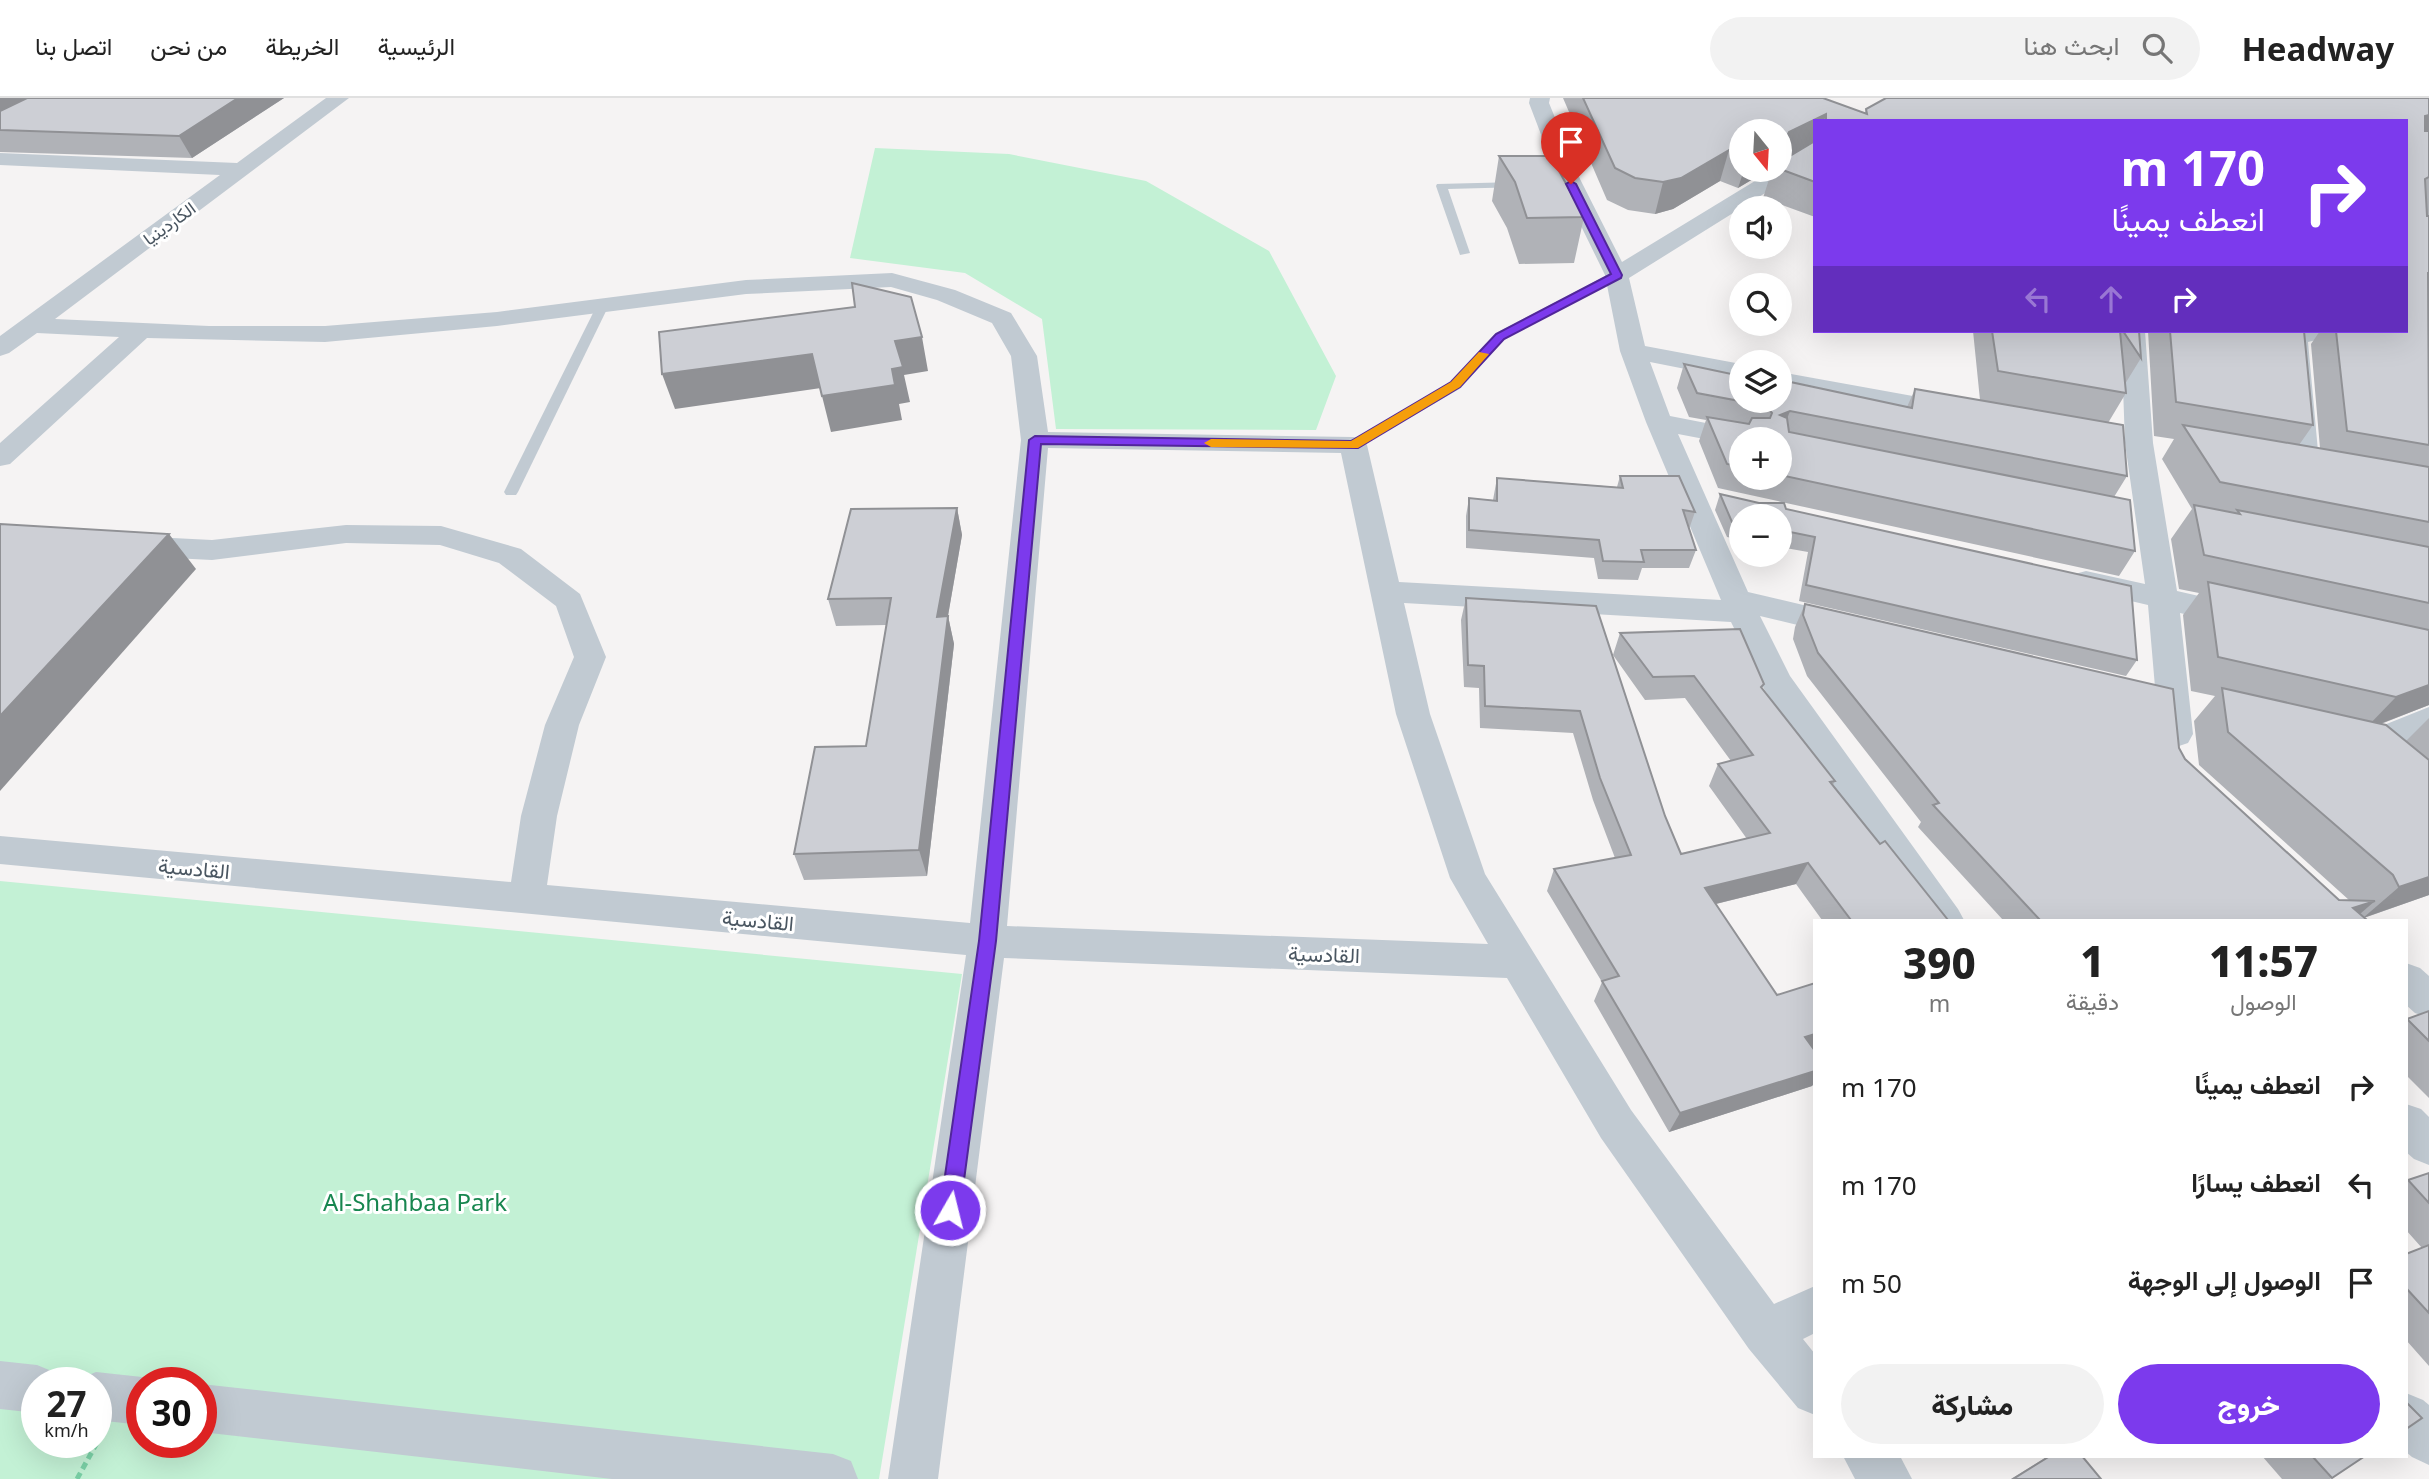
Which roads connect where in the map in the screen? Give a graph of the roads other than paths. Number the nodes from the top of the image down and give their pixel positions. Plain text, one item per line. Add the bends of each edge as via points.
1 (338, 98) edge
2 (1540, 98) edge
3 (0, 159) edge
4 (1811, 160) edge
5 (242, 170) junction
6 (1532, 184) edge
7 (1464, 253) dead end
8 (1617, 275) junction
9 (603, 305) junction
10 (31, 325) junction
11 (143, 329) junction
12 (2133, 333) edge
13 (2314, 333) edge
14 (0, 348) edge
15 (1633, 351) junction
16 (1729, 370) edge
17 (1792, 382) edge
18 (1979, 415) edge
19 (1659, 422) junction
20 (1729, 436) edge
21 (1035, 440) junction
22 (1353, 445) junction
23 (0, 458) edge
24 (2306, 473) edge
25 (511, 492) dead end
26 (1690, 493) junction
27 (1729, 502) edge
28 (106, 545) edge
29 (2060, 575) edge
30 (1386, 592) junction
31 (2163, 599) junction
32 (1739, 606) junction
33 (2269, 622) edge
34 (1872, 632) edge
35 (2429, 719) edge
36 (2179, 759) edge
37 (2429, 799) edge
38 (0, 850) edge
39 (527, 898) junction
40 (1944, 919) edge
41 (987, 941) junction
42 (1518, 962) junction
43 (2408, 982) edge
44 (2429, 1001) edge
45 (2429, 1010) edge
46 (2408, 1020) edge
47 (2408, 1125) edge
48 (2429, 1145) edge
49 (1813, 1309) edge
50 (1766, 1332) junction
51 (0, 1385) edge
52 (21, 1387) edge
53 (1813, 1389) edge
54 (217, 1410) edge
55 (2408, 1419) edge
56 (2429, 1440) edge
57 (1870, 1458) edge
58 (834, 1479) edge
59 (913, 1479) edge
60 (1887, 1479) edge

1 - 5 street, الكاردينيا
2 - 8 street via 1564,184
3 - 5 street
4 - 8 street
5 - 10 street, الكاردينيا
6 - 7 lane via 1441,186
8 - 15 street
8 - 22 lane via 1500,336 1455,385
9 - 11 street via 326,334
9 - 21 street via 823,281 891,280 946,295 1002,318 1024,356
9 - 25 lane
10 - 11 street
10 - 14 street, الكاردينيا
11 - 23 street
12 - 31 street via 2138,443
13 - 24 street via 2295,337
15 - 16 street
15 - 19 street
17 - 18 street
19 - 20 street
19 - 26 street
21 - 22 street
21 - 41 street
22 - 30 street
26 - 27 street
26 - 32 street
28 - 39 street via 212,550 346,534 441,536 510,556 569,601 590,657 562,725 539,816
29 - 31 street
30 - 32 street
30 - 42 street via 1413,714 1468,878
31 - 33 street
31 - 36 street
32 - 34 street
32 - 40 street via 1776,681
35 - 37 street via 2353,743
38 - 39 street, القادسية
39 - 41 street, القادسية
41 - 42 street, القادسية
41 - 59 street
42 - 50 street via 1616,1124
43 - 44 street
45 - 46 street
47 - 48 street
49 - 50 street
50 - 53 street
51 - 52 street
54 - 58 street
55 - 56 street
57 - 60 street

